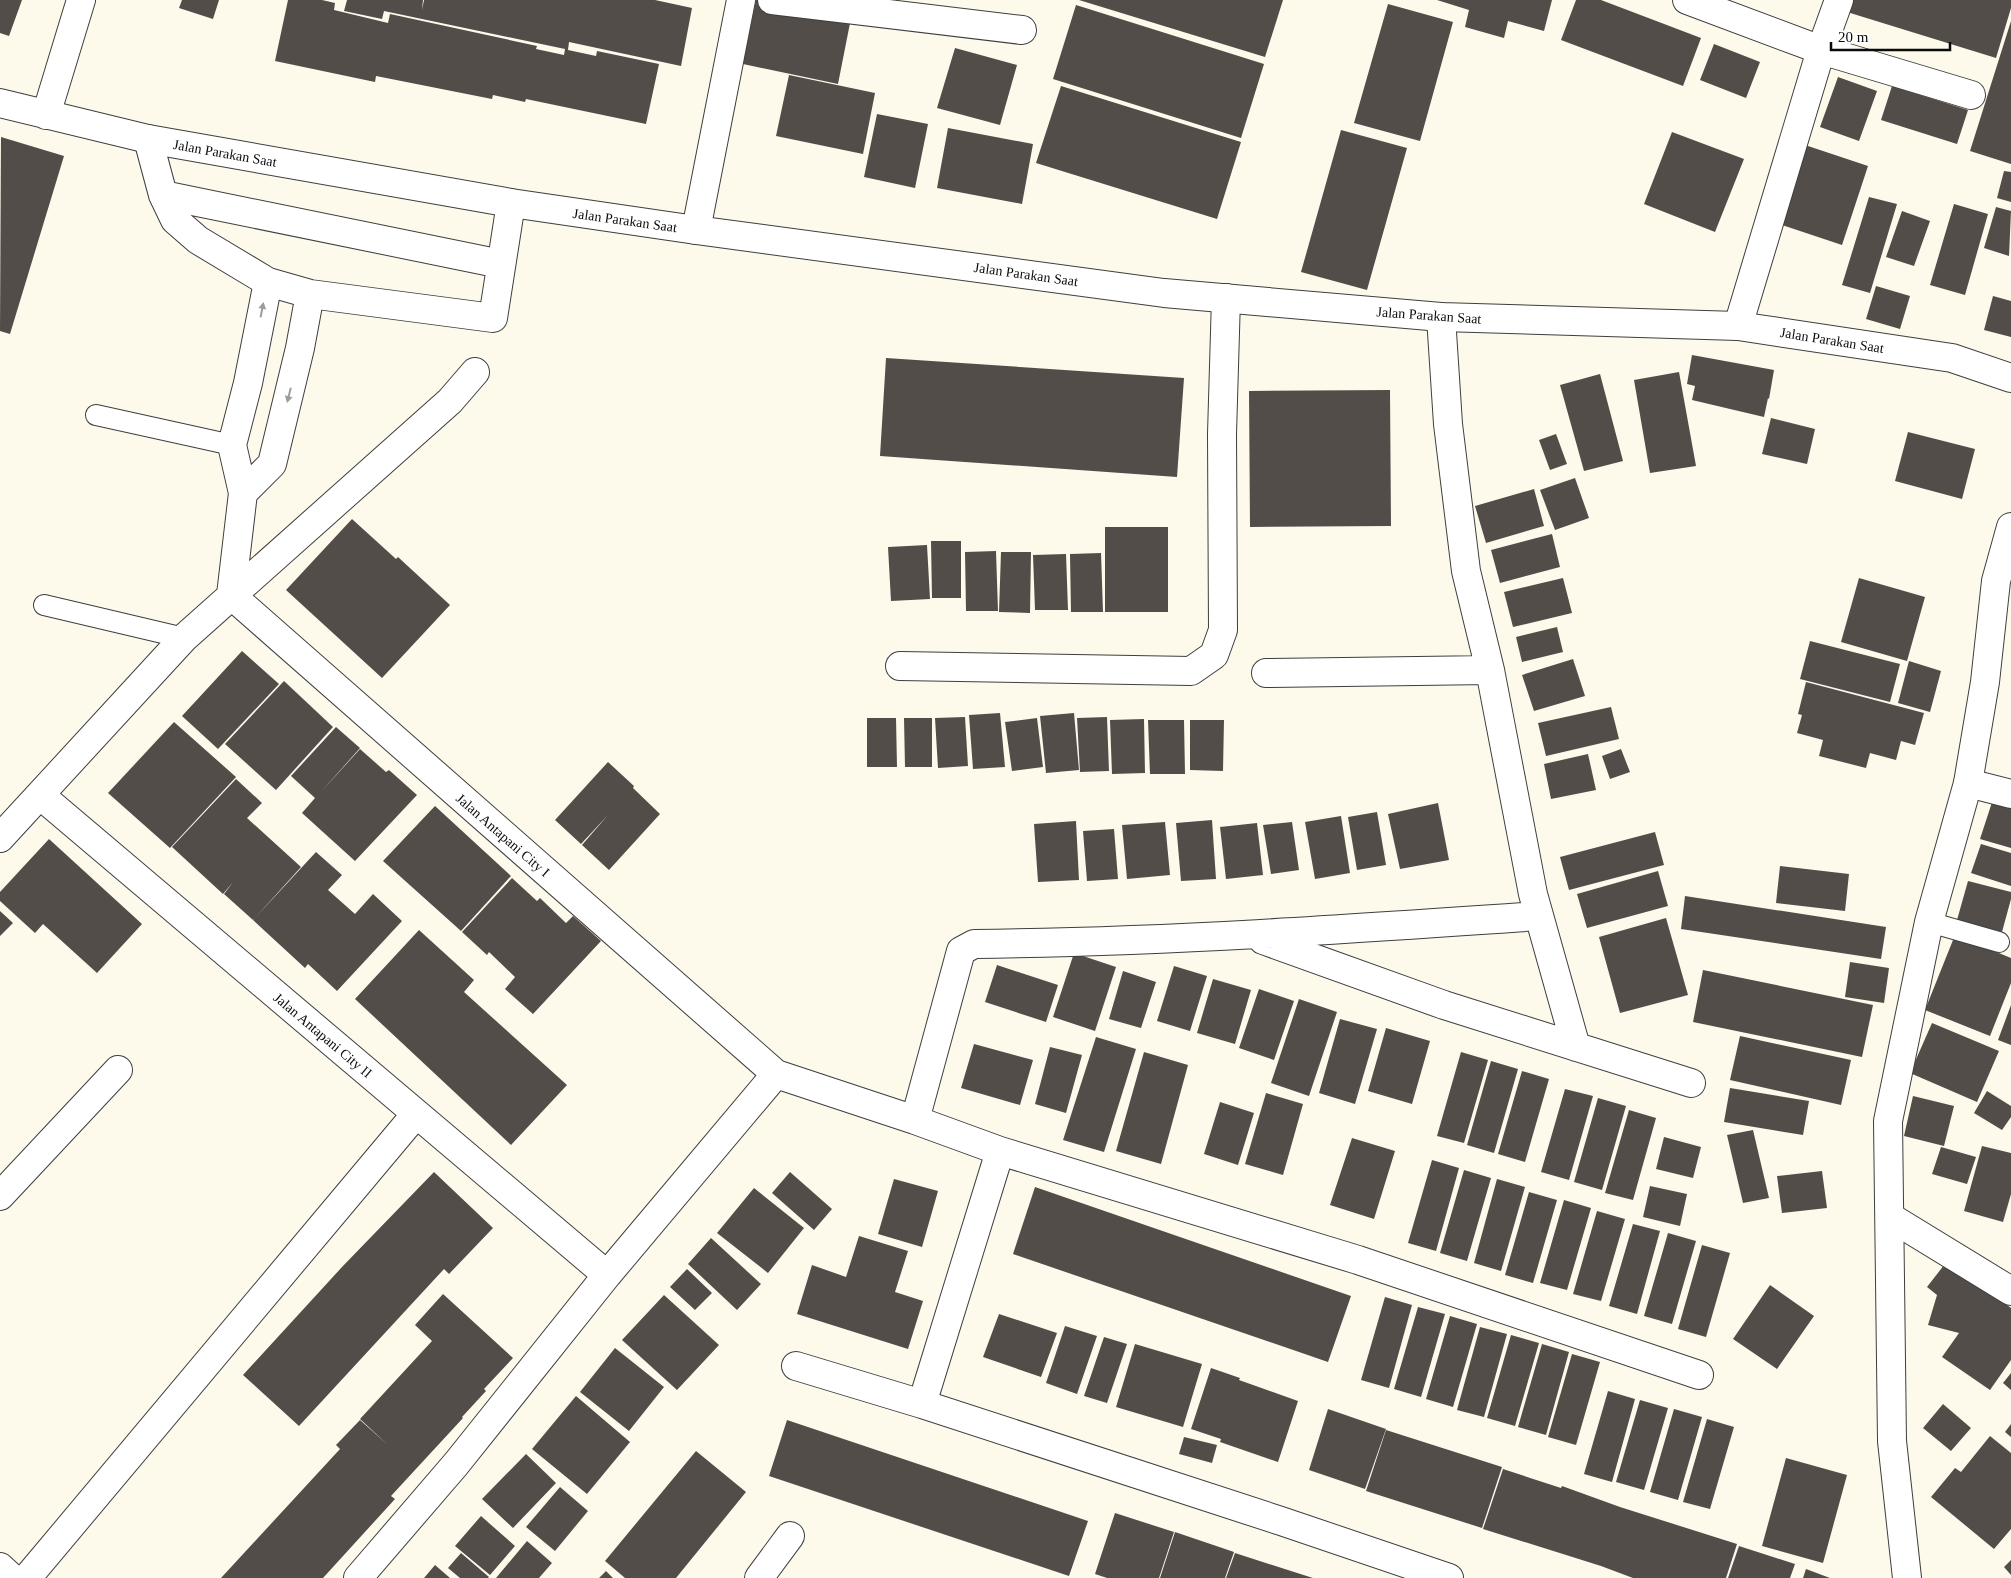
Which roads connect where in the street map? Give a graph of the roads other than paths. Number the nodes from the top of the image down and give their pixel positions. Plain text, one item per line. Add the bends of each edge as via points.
1 (81, 0) edge
2 (741, 0) edge
3 (772, 0) edge
4 (1687, 0) edge
5 (1839, 0) edge
6 (1022, 30) dead end
7 (1821, 50) junction
8 (1972, 95) dead end
9 (0, 103) edge
10 (46, 116) junction
11 (148, 139) junction
12 (163, 195) junction
13 (511, 203) junction
14 (696, 230) junction
15 (502, 264) junction
16 (268, 282) junction
17 (310, 294) junction
18 (1226, 298) junction
19 (1440, 317) junction
20 (1738, 326) junction
21 (475, 372) dead end
22 (2011, 378) edge
23 (96, 415) dead end
24 (232, 445) junction
25 (242, 493) junction
26 (2011, 527) edge
27 (231, 595) junction
28 (44, 605) dead end
29 (184, 638) junction
30 (900, 666) dead end
31 (1490, 670) junction
32 (1266, 673) dead end
33 (1968, 783) junction
34 (2011, 794) edge
35 (40, 795) junction
36 (0, 838) edge
37 (1539, 916) junction
38 (1928, 922) junction
39 (1252, 936) junction
40 (1999, 942) dead end
41 (1576, 1047) junction
42 (118, 1070) dead end
43 (776, 1074) junction
44 (1691, 1083) dead end
45 (416, 1114) junction
46 (915, 1120) junction
47 (1000, 1151) junction
48 (0, 1196) edge
49 (1890, 1217) junction
50 (607, 1275) junction
51 (2011, 1291) edge
52 (796, 1366) dead end
53 (1699, 1375) dead end
54 (922, 1404) junction
55 (790, 1536) dead end
56 (0, 1567) edge
57 (12, 1578) edge
58 (27, 1578) edge
59 (358, 1578) edge
60 (759, 1578) edge
61 (1449, 1578) edge
62 (1907, 1578) edge

1 - 10 street
2 - 14 street
3 - 6 street
4 - 7 street
5 - 7 street
7 - 8 street
7 - 20 street
9 - 10 street, Jalan Parakan Saat
10 - 11 street, Jalan Parakan Saat
11 - 12 street
11 - 13 street, Jalan Parakan Saat
12 - 15 street
12 - 16 street via 175,220 198,240
13 - 14 street, Jalan Parakan Saat
13 - 15 street
14 - 18 street, Jalan Parakan Saat via 1164,293
15 - 17 street via 493,318
16 - 17 street
24 -> 16 street
17 -> 25 street via 272,464
18 - 19 street, Jalan Parakan Saat
18 - 30 street via 1222,434 1223,630 1214,655 1191,671
19 - 20 street, Jalan Parakan Saat
19 - 31 street via 1448,424 1466,571
20 - 22 street, Jalan Parakan Saat via 1952,358
21 - 27 street via 450,401
23 - 24 lane
24 - 25 street
25 - 27 street
26 - 33 street via 1996,581 1985,682
27 - 29 street
27 - 43 street, Jalan Antapani City I
28 - 29 lane
29 - 35 street
31 - 32 street
31 - 37 street
33 - 34 street
33 - 38 street
35 - 36 street
35 - 45 street, Jalan Antapani City II
37 - 39 street
37 - 41 street
38 - 40 lane
38 - 49 street via 1888,1121
39 - 41 street via 1444,1005
39 - 46 street via 967,946 961,951
41 - 44 street
42 - 48 street
43 - 46 street
43 - 50 street
45 - 50 street, Jalan Antapani City II
45 - 58 street
46 - 47 street
47 - 53 street via 1358,1260
47 - 54 street
49 - 51 street
49 - 62 street via 1892,1441
50 - 59 street via 456,1464
52 - 54 street
54 - 61 street
55 - 60 street
56 - 57 street

